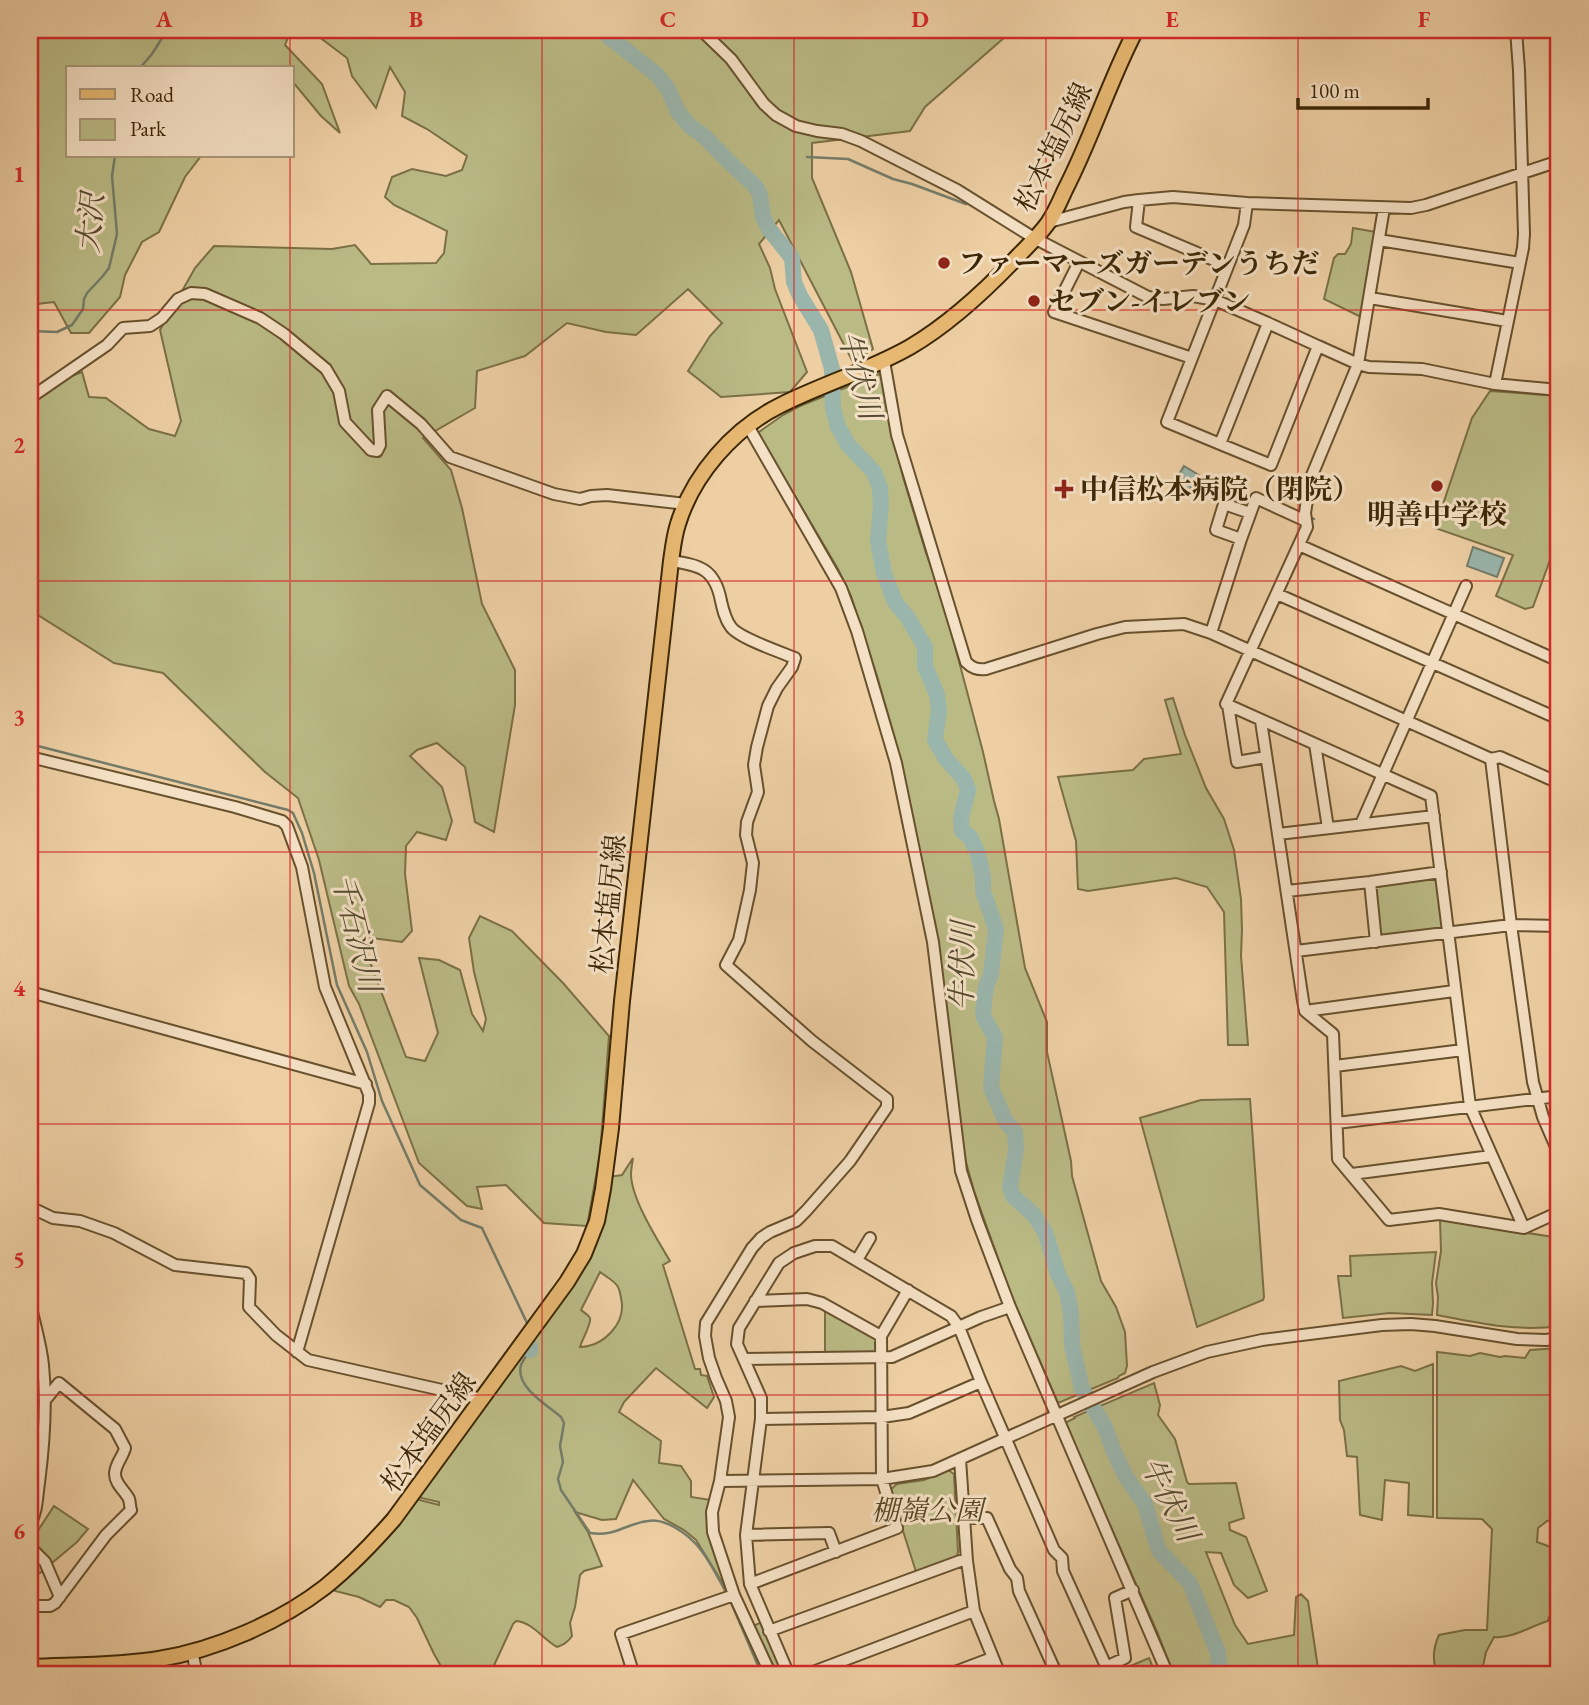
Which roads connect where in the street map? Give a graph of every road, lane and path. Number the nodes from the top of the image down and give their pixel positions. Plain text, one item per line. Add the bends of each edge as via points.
1 (702, 30) edge
2 (1136, 30) edge
3 (1516, 30) edge
4 (1559, 161) edge
5 (1522, 172) junction
6 (1139, 200) junction
7 (1247, 203) junction
8 (1384, 208) junction
9 (1049, 222) junction
10 (1034, 238) junction
11 (1379, 240) junction
12 (1079, 262) junction
13 (1520, 263) junction
14 (1228, 265) junction
15 (1370, 298) junction
16 (1215, 300) junction
17 (1507, 321) junction
18 (1268, 323) junction
19 (1318, 346) junction
20 (1192, 358) junction
21 (878, 363) junction
22 (1358, 364) junction
23 (1495, 384) junction
24 (1559, 390) edge
25 (30, 398) edge
26 (751, 423) junction
27 (1220, 444) junction
28 (686, 504) junction
29 (1250, 513) junction
30 (1306, 521) junction
31 (1241, 539) junction
32 (1299, 545) junction
33 (671, 561) junction
34 (1466, 586) dead end
35 (1277, 594) junction
36 (1453, 615) junction
37 (1211, 633) junction
38 (1250, 652) junction
39 (1559, 662) edge
40 (1432, 663) junction
41 (1228, 705) junction
42 (1559, 719) edge
43 (1261, 721) junction
44 (1407, 721) junction
45 (1315, 744) junction
46 (30, 757) edge
47 (1266, 757) junction
48 (1491, 759) junction
49 (1383, 775) junction
50 (1559, 783) edge
51 (1434, 816) junction
52 (1361, 824) junction
53 (1328, 828) junction
54 (1278, 834) junction
55 (1441, 872) junction
56 (1370, 882) junction
57 (1287, 891) junction
58 (1511, 925) junction
59 (1559, 926) edge
60 (1448, 933) junction
61 (1376, 942) junction
62 (1296, 951) junction
63 (1454, 990) junction
64 (30, 992) edge
65 (1305, 1011) junction
66 (1463, 1050) junction
67 (1335, 1066) junction
68 (366, 1084) junction
69 (1559, 1096) edge
70 (1537, 1099) junction
71 (1470, 1106) junction
72 (1337, 1123) junction
73 (1559, 1154) edge
74 (1491, 1156) junction
75 (1352, 1174) junction
76 (30, 1207) edge
77 (1559, 1212) edge
78 (1524, 1227) junction
79 (870, 1238) dead end
80 (857, 1261) junction
81 (908, 1290) junction
82 (755, 1301) junction
83 (30, 1302) edge
84 (1010, 1307) junction
85 (959, 1327) junction
86 (881, 1336) junction
87 (1559, 1338) edge
88 (297, 1352) junction
89 (881, 1358) junction
90 (744, 1359) junction
91 (981, 1382) junction
92 (46, 1399) junction
93 (482, 1399) junction
94 (1058, 1414) junction
95 (882, 1417) junction
96 (761, 1419) junction
97 (1005, 1437) junction
98 (961, 1459) junction
99 (882, 1479) junction
100 (720, 1481) junction
101 (752, 1482) junction
102 (964, 1518) junction
103 (30, 1524) edge
104 (746, 1535) junction
105 (30, 1547) edge
106 (836, 1552) junction
107 (967, 1561) junction
108 (750, 1584) junction
109 (1133, 1590) junction
110 (60, 1597) junction
111 (730, 1597) junction
112 (30, 1606) edge
113 (974, 1611) junction
114 (769, 1631) junction
115 (192, 1651) junction
116 (992, 1658) junction
117 (30, 1667) edge
118 (1108, 1671) edge
119 (197, 1675) edge
120 (634, 1675) edge
121 (771, 1675) edge
122 (789, 1675) edge
123 (806, 1675) edge
124 (947, 1675) edge
125 (1000, 1675) edge
126 (1057, 1675) edge
127 (1168, 1675) edge
128 (1490, 1675) edge
129 (1547, 1675) edge

1 - 10 street via 776,115 796,126 861,141 957,190
2 - 9 main road, 松本塩尻線 via 1081,160
3 - 5 street
4 - 5 street
5 - 8 street via 1426,205
5 - 13 street
6 - 7 street via 1173,197
6 - 9 street
6 - 14 street via 1136,227
7 - 8 street
7 - 14 street via 1244,225
8 - 11 street
9 - 10 main road, 松本塩尻線
10 - 12 street
10 - 21 main road, 松本塩尻線 via 949,320
11 - 13 street
11 - 15 street
12 - 16 street via 1147,298
12 - 20 street via 1054,312
13 - 17 street
14 - 16 street
15 - 17 street
15 - 22 street
16 - 18 street
16 - 20 street
17 - 23 street
18 - 19 street
18 - 27 street
19 - 22 street
19 - 27 street via 1271,465
20 - 27 street via 1167,422
21 - 26 main road, 松本塩尻線 via 778,406
21 - 37 street via 970,666 986,669 1125,627 1184,624
22 - 23 street via 1422,369
22 - 30 street via 1310,480
23 - 24 street
25 - 28 street via 107,345 123,328 150,326 178,299 191,293 205,294 260,318 326,369 339,391 345,422 372,450 380,445 378,410 387,396 421,424 450,457 554,494
26 - 28 main road, 松本塩尻線 via 708,466
26 - 84 street via 841,588 896,763 933,942 961,1171
28 - 33 main road, 松本塩尻線
29 - 30 street via 1256,498
29 - 31 street
29 - 31 street via 1224,504 1216,530
30 - 32 street
31 - 37 street
32 - 35 street
32 - 36 street
33 - 93 main road, 松本塩尻線 via 611,1128 597,1221 567,1282
33 - 100 street via 694,564 716,582 723,614 732,629 795,658 768,706 757,747 758,792 746,835 753,863 750,890 739,940 726,965 811,1041 887,1099 887,1107 850,1161 806,1211 752,1248 706,1323 709,1358 729,1417
34 - 36 street
35 - 38 street
35 - 40 street
36 - 39 street
36 - 40 street
37 - 38 street
38 - 41 street
38 - 44 street
40 - 42 street
40 - 44 street
41 - 43 street
41 - 47 street via 1237,762
43 - 45 street
43 - 47 street
44 - 48 street
44 - 49 street
45 - 49 street
45 - 53 street
46 - 68 street via 235,807 287,825 302,867 325,987
47 - 54 street
48 - 50 street via 1500,757
48 - 58 street
49 - 51 street via 1431,796
49 - 52 street
51 - 52 street
51 - 55 street
52 - 53 street
53 - 54 street
54 - 57 street
55 - 56 street
55 - 60 street
56 - 57 street
56 - 61 street
57 - 62 street
58 - 59 street
58 - 60 street
58 - 70 street
60 - 61 street
60 - 63 street
61 - 62 street
62 - 65 street
63 - 65 street
63 - 66 street
64 - 68 street
65 - 67 street via 1334,1034
66 - 67 street
66 - 71 street
67 - 72 street
68 - 88 street via 369,1103
69 - 70 street
70 - 71 street
70 - 73 street
71 - 72 street
71 - 74 street
72 - 75 street via 1338,1159
74 - 75 street
74 - 78 street
75 - 78 street via 1389,1220 1439,1214
76 - 88 street via 53,1218 80,1221 114,1233 175,1265 246,1273 249,1307
77 - 78 street
79 - 80 street
80 - 81 street
80 - 82 street via 832,1246 794,1253 779,1263
81 - 85 street via 951,1316
81 - 86 street
82 - 86 street via 807,1299
82 - 90 street via 739,1328 737,1344
83 - 92 street
84 - 85 street
84 - 94 street
85 - 89 street
85 - 91 street
86 - 89 street
87 - 94 street via 1517,1339 1411,1324 1262,1339 1192,1357
88 - 93 street via 308,1360
89 - 90 street
89 - 95 street
90 - 96 street via 761,1398
91 - 95 street via 909,1413
91 - 97 street
92 - 103 street via 36,1507
92 - 110 street via 59,1383 115,1429 125,1448 117,1464 116,1481 131,1510 106,1535
93 - 115 main road, 松本塩尻線 via 394,1519 335,1578 268,1622
94 - 97 street
94 - 109 street
95 - 96 street
95 - 99 street
96 - 101 street
97 - 98 street
97 - 118 street
98 - 99 street via 933,1471
98 - 102 street
99 - 101 street
99 - 106 street via 897,1528
100 - 101 street
100 - 111 street via 712,1513 713,1532
101 - 104 street
102 - 107 street
102 - 126 street via 987,1518
104 - 106 street via 829,1533
104 - 108 street
105 - 110 street via 45,1562
106 - 108 street
107 - 113 street
107 - 114 street
108 - 114 street
109 - 118 street via 1115,1598 1125,1658
109 - 127 street
110 - 112 street via 50,1606
111 - 120 street via 621,1634
111 - 121 street
113 - 116 street
113 - 123 street
114 - 122 street
115 - 117 main road, 松本塩尻線 via 159,1659
115 - 119 street
116 - 124 street
116 - 125 street
128 - 129 street

